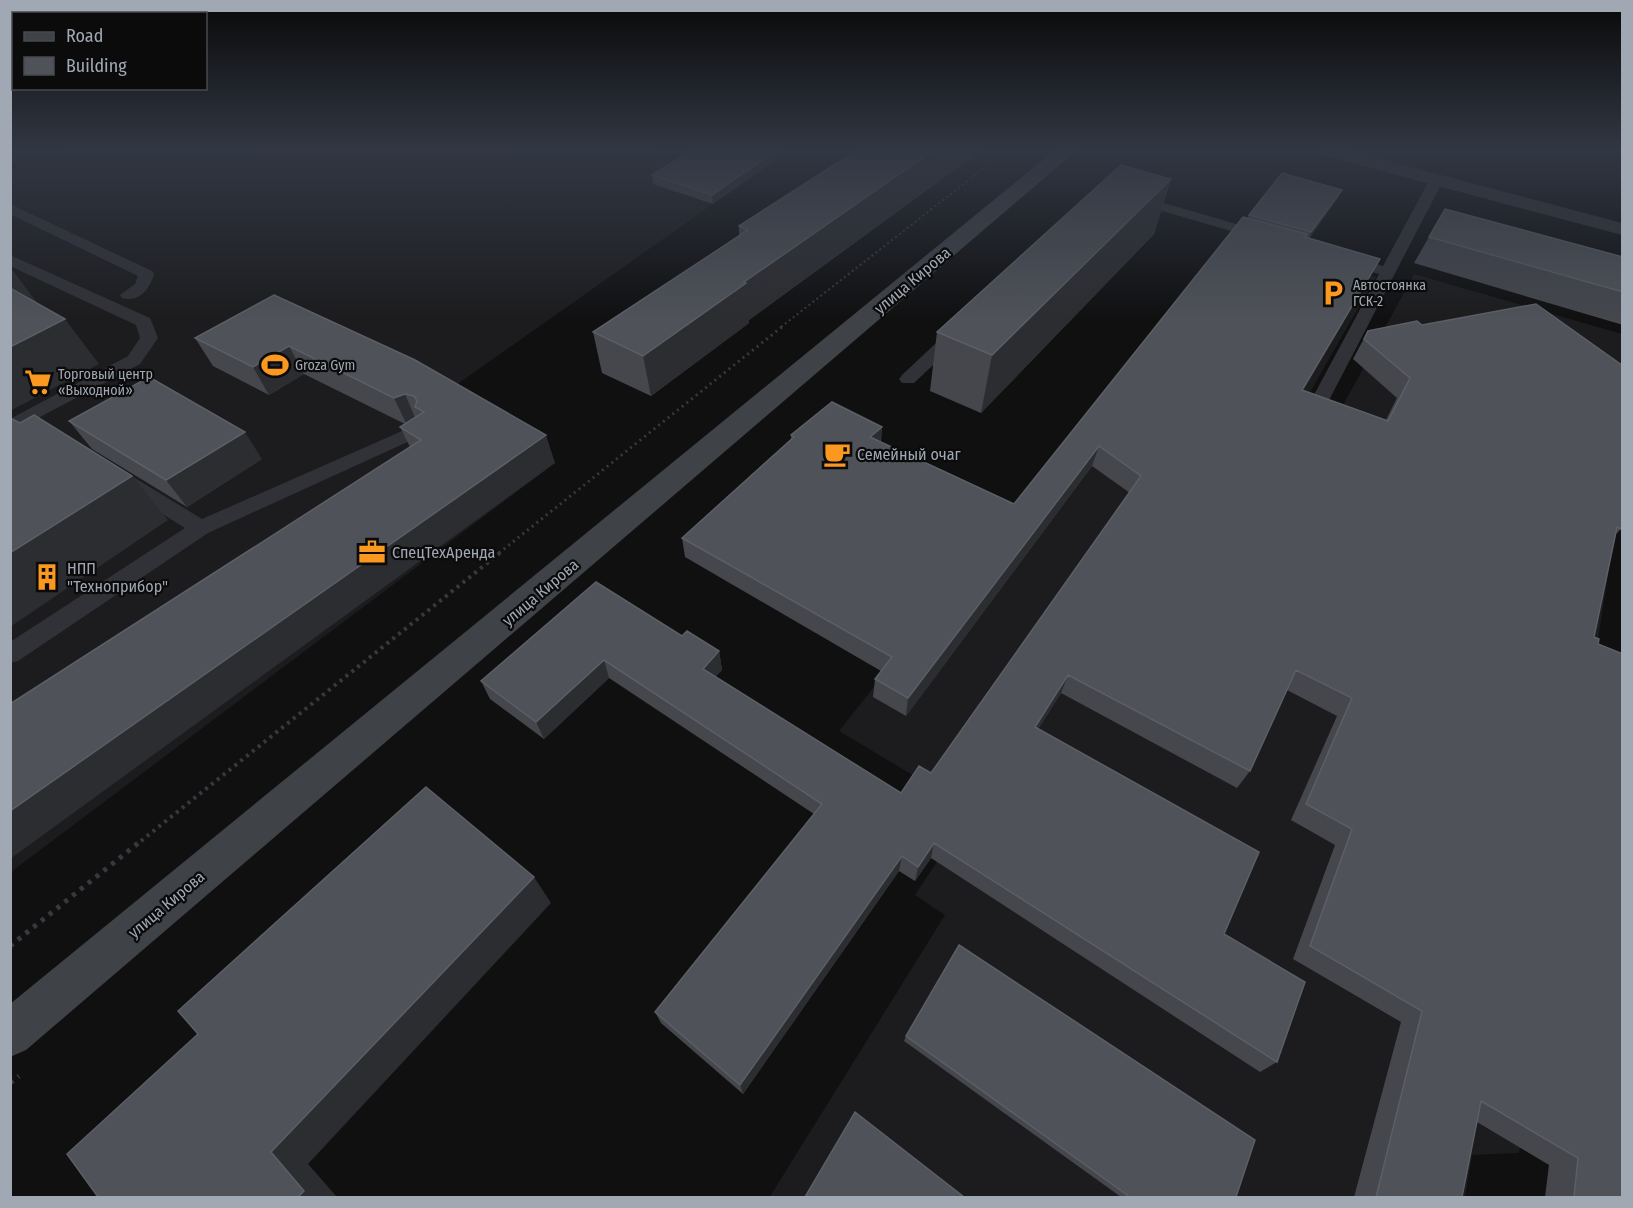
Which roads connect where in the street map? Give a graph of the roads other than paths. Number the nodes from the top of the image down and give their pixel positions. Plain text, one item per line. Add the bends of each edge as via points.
1 (1001, 206) edge
2 (1159, 206) edge
3 (1423, 206) edge
4 (1539, 206) edge
5 (10, 208) edge
6 (1623, 229) edge
7 (1274, 239) edge
8 (1331, 256) edge
9 (10, 260) edge
10 (1388, 272) junction
11 (128, 295) dead end
12 (967, 323) edge
13 (908, 379) dead end
14 (1317, 406) edge
15 (18, 423) edge
16 (43, 430) edge
17 (418, 430) edge
18 (111, 472) edge
19 (201, 528) junction
20 (10, 654) edge
21 (10, 1034) edge

1 - 21 main road, улица Кирова
2 - 7 lane
3 - 10 lane
4 - 6 street
5 - 11 lane via 146,274 142,286
8 - 10 lane
9 - 15 lane via 144,322 149,338 134,360
10 - 14 lane
12 - 13 lane
15 - 16 lane
17 - 19 lane
18 - 19 lane
19 - 20 lane

